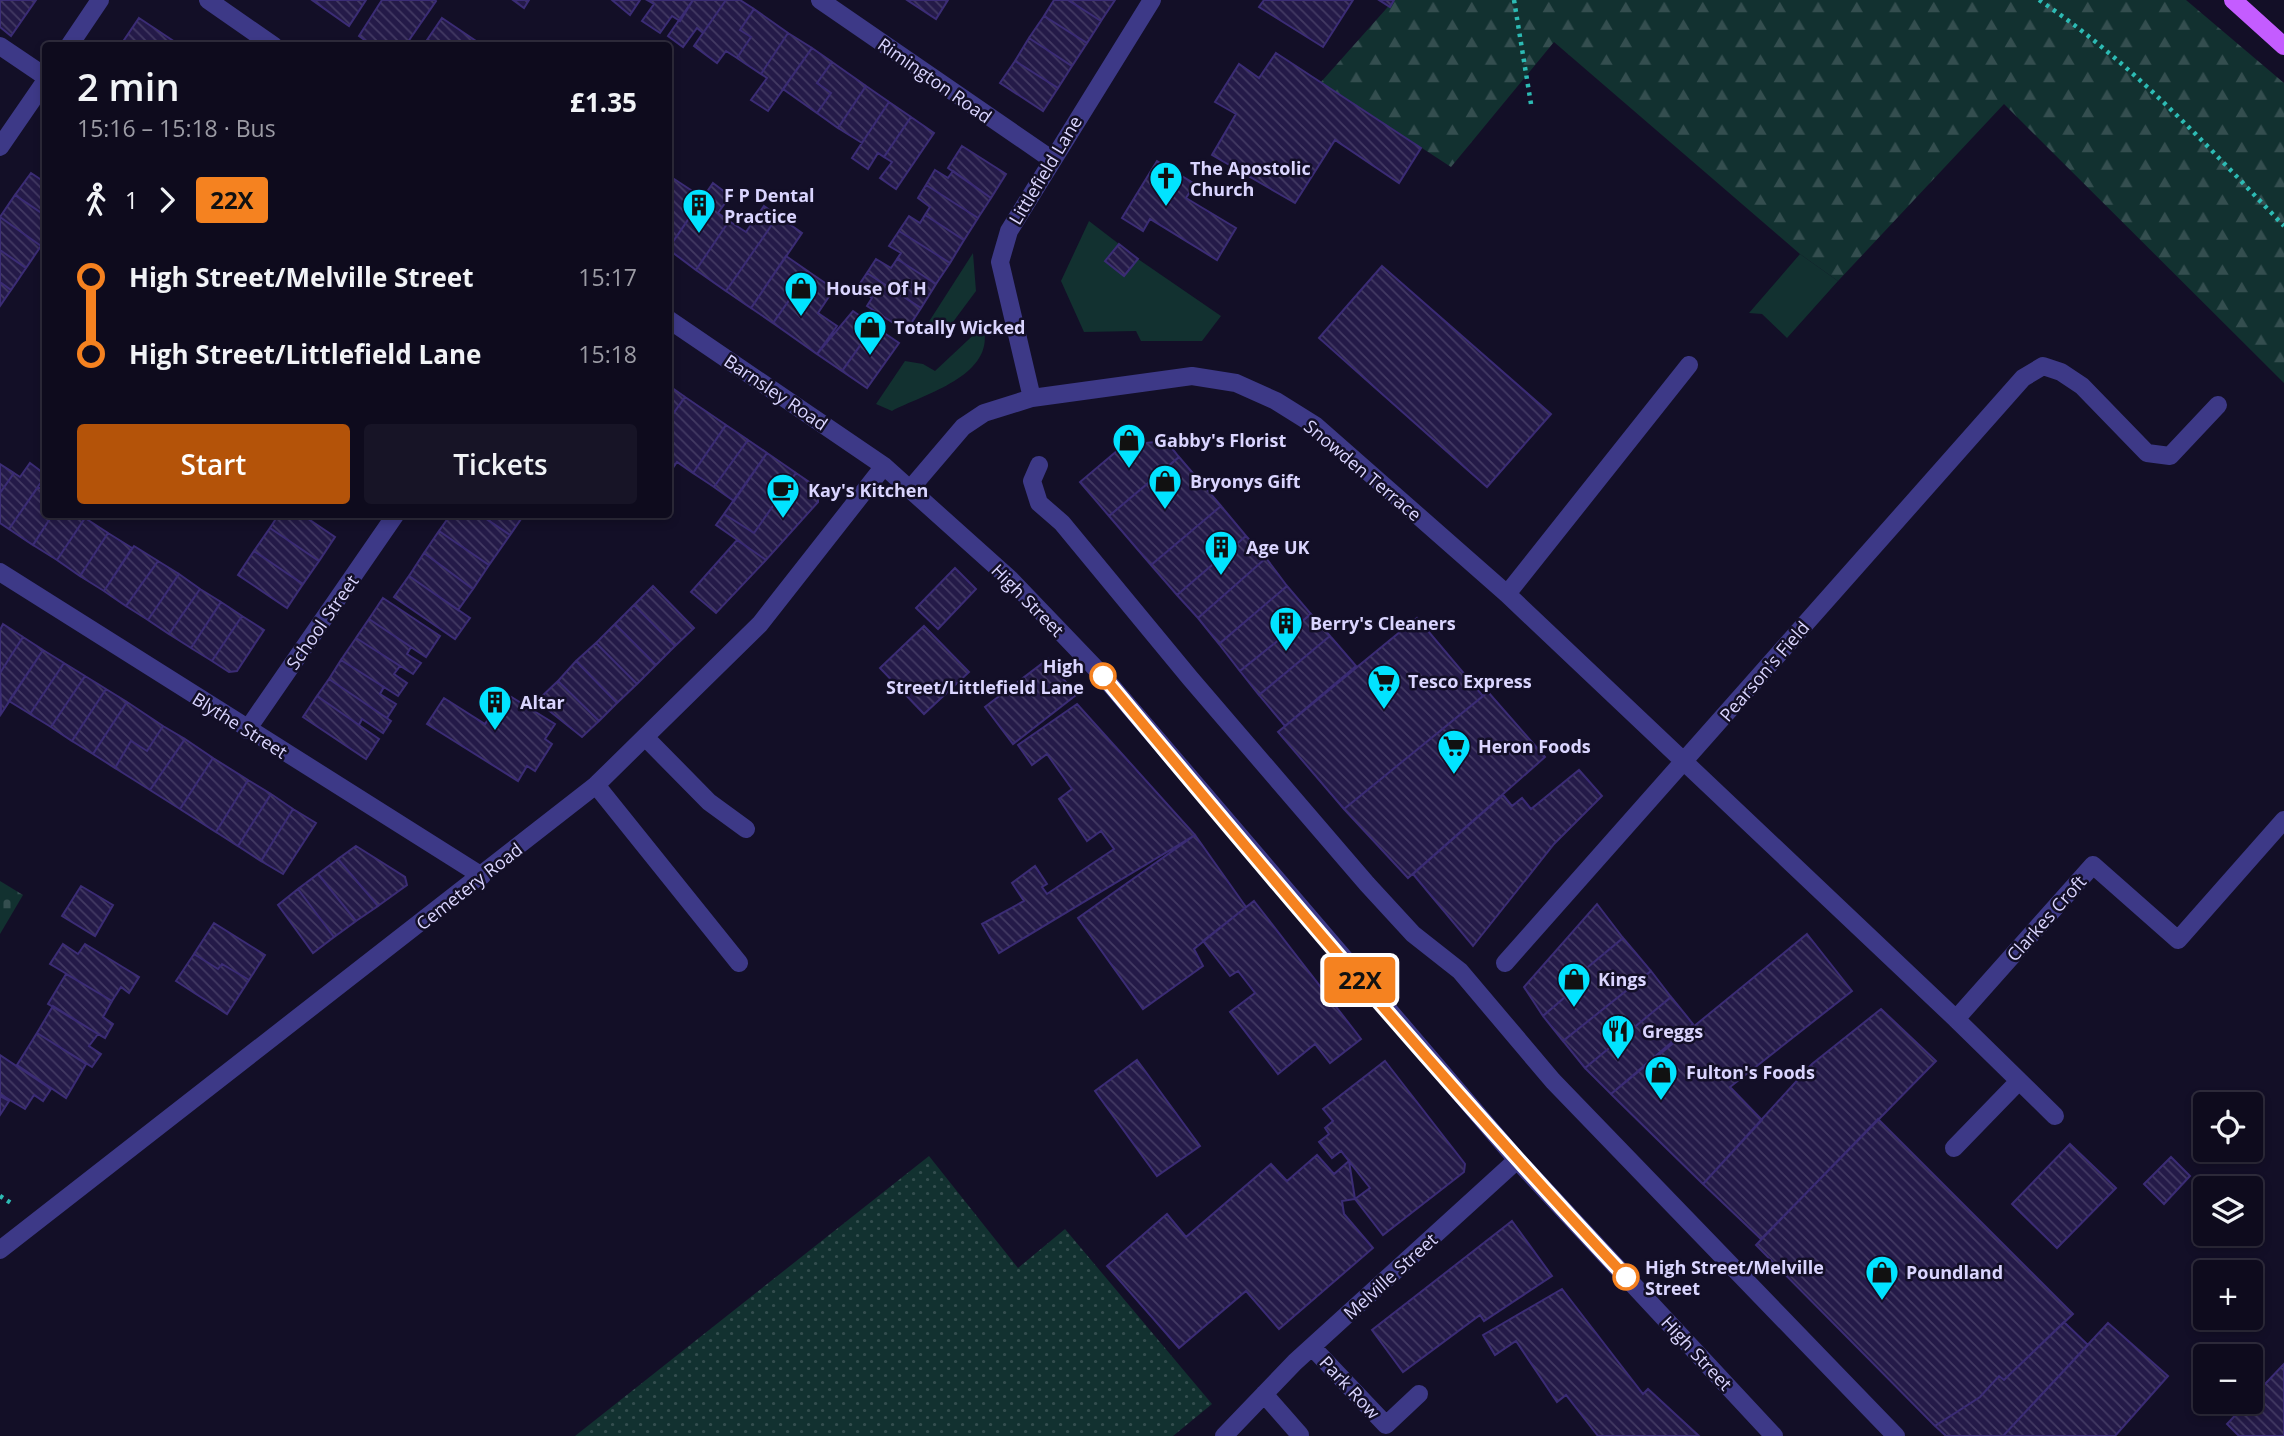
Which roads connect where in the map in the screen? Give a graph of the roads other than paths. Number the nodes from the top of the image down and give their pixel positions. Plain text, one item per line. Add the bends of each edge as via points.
1 (100, 0) edge
2 (208, 0) edge
3 (820, 0) edge
4 (1152, 0) edge
5 (2233, 0) edge
6 (72, 42) edge
7 (268, 42) edge
8 (0, 46) edge
9 (2284, 46) edge
10 (42, 75) edge
11 (42, 84) edge
12 (0, 146) edge
13 (1051, 159) junction
14 (672, 322) edge
15 (1689, 365) dead end
16 (1032, 398) junction
17 (2218, 405) dead end
18 (1039, 465) dead end
19 (884, 466) junction
20 (911, 488) junction
21 (394, 518) edge
22 (0, 572) edge
23 (1507, 593) junction
24 (247, 730) junction
25 (645, 737) junction
26 (1686, 760) junction
27 (596, 785) junction
28 (2284, 820) edge
29 (746, 829) dead end
30 (482, 876) junction
31 (739, 963) dead end
32 (1505, 963) dead end
33 (1956, 1019) junction
34 (2019, 1081) junction
35 (2055, 1116) dead end
36 (1954, 1148) dead end
37 (1517, 1160) junction
38 (0, 1250) edge
39 (1312, 1346) junction
40 (1265, 1394) junction
41 (1419, 1394) dead end
42 (1300, 1435) edge
43 (1224, 1436) edge
44 (1774, 1436) edge
45 (1896, 1436) edge

1 - 6 street
2 - 7 street
3 - 13 street, Rimington Road
4 - 13 street, Littlefield Lane
5 - 9 main road
8 - 10 street
11 - 12 street
13 - 16 street, Littlefield Lane via 1009,231 1000,262
14 - 19 street, Barnsley Road
15 - 23 street
16 - 20 street, Snowden Terrace via 984,414 963,427
16 - 23 street, Snowden Terrace via 1192,376 1236,383 1316,426
17 - 26 street, Pearson's Field via 2170,456 2147,453 2082,386 2061,372 2043,366 2023,378
18 - 45 street via 1032,481 1039,503 1062,523 1367,884 1413,934 1460,971 1553,1081
19 - 20 street, High Street
19 - 25 street, Cemetery Road via 760,624
20 - 37 street, High Street via 1010,579 1103,676
21 - 24 street, School Street
22 - 24 street, Blythe Street
23 - 26 street, Snowden Terrace
24 - 30 street, Blythe Street
25 - 27 street, Cemetery Road
25 - 29 street via 709,802
26 - 32 street, Pearson's Field
26 - 33 street
27 - 30 street, Cemetery Road
27 - 31 street
28 - 33 street, Clarkes Croft via 2178,940 2093,865
30 - 38 street, Cemetery Road
33 - 34 street
34 - 35 street
34 - 36 street
37 - 39 street, Melville Street
37 - 44 street, High Street
39 - 40 street, Melville Street
39 - 41 street, Park Row via 1386,1425
40 - 42 street
40 - 43 street, Melville Street

